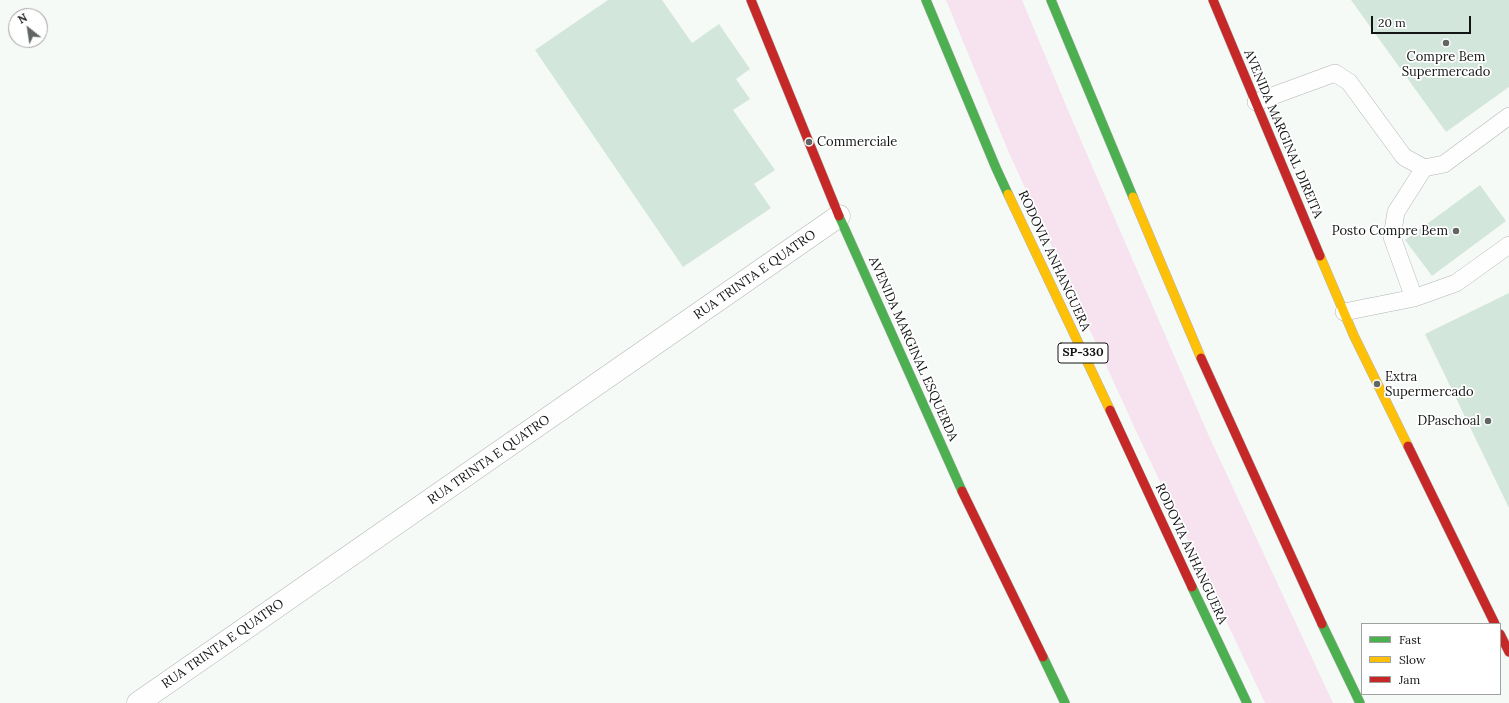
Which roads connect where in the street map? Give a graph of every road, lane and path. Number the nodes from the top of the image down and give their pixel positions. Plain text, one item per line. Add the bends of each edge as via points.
1 (751, 0) edge
2 (926, 0) edge
3 (1051, 0) edge
4 (1213, 0) edge
5 (1256, 102) junction
6 (1509, 116) edge
7 (1424, 168) junction
8 (839, 216) junction
9 (1509, 245) edge
10 (1414, 298) junction
11 (1344, 312) junction
12 (1495, 623) edge
13 (1501, 636) edge
14 (1509, 652) edge
15 (138, 703) edge
16 (1065, 703) edge
17 (1247, 703) edge
18 (1360, 703) edge

1 - 8 main road, AVENIDA MARGINAL ESQUERDA
2 - 17 main road, RODOVIA ANHANGUERA / SP-330 via 996,168
3 - 18 main road via 1191,336
4 - 5 main road, AVENIDA MARGINAL DIREITA
5 - 7 lane via 1335,73 1349,82 1404,157
5 - 11 main road, AVENIDA MARGINAL DIREITA
6 - 7 lane via 1444,164
7 - 10 lane via 1396,212 1392,236
8 - 15 street, RUA TRINTA E QUATRO
8 - 16 main road, AVENIDA MARGINAL ESQUERDA via 957,481
9 - 10 lane via 1456,283
10 - 11 lane
11 - 12 main road, AVENIDA MARGINAL DIREITA
13 - 14 main road

